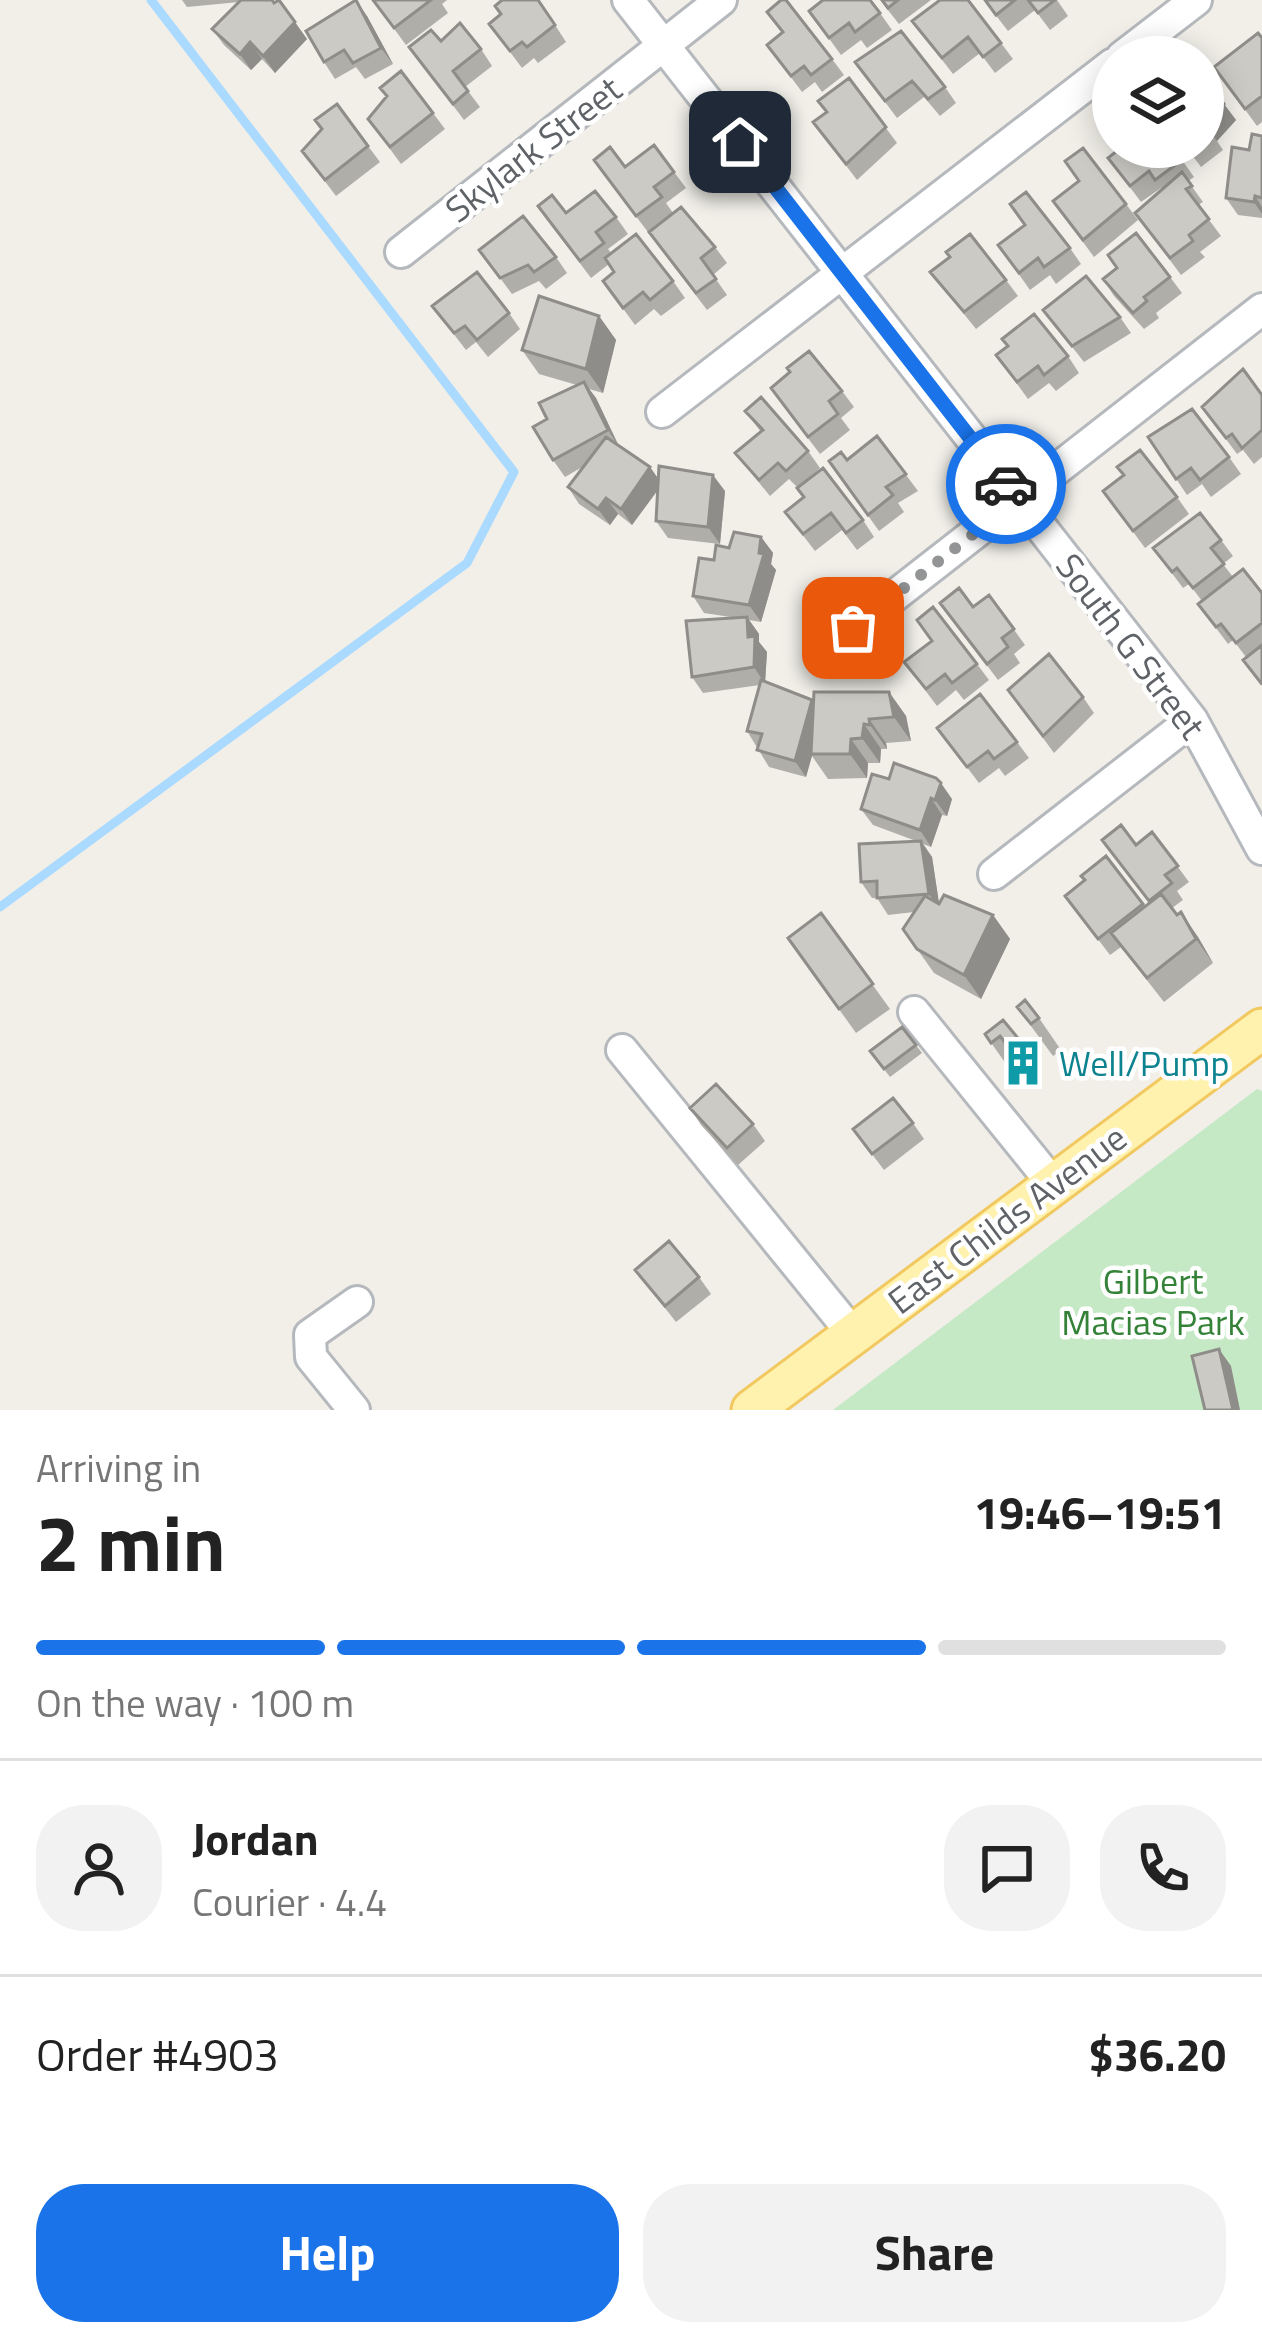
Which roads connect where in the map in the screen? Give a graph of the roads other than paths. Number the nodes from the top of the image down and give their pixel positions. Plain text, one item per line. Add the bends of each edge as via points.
1 (628, 0) edge
2 (721, 0) edge
3 (1196, 0) edge
4 (1149, 36) edge
5 (664, 45) junction
6 (1092, 80) edge
7 (401, 252) dead end
8 (842, 272) junction
9 (1262, 309) edge
10 (662, 412) dead end
11 (1018, 499) junction
12 (820, 654) dead end
13 (1192, 720) junction
14 (1262, 848) edge
15 (994, 874) dead end
16 (914, 1012) dead end
17 (1262, 1029) edge
18 (622, 1051) dead end
19 (1053, 1184) junction
20 (357, 1302) dead end
21 (853, 1334) junction
22 (354, 1410) edge
23 (752, 1410) edge

1 - 5 street, South G Street
2 - 5 street, Skylark Street
3 - 4 street
5 - 7 street, Skylark Street
5 - 8 street, South G Street
6 - 8 street
8 - 10 street
8 - 11 street, South G Street
9 - 11 street
11 - 12 street
11 - 13 street, South G Street
13 - 14 street, South G Street
13 - 15 street
16 - 19 street
17 - 19 main road, East Childs Avenue
18 - 21 street
19 - 21 main road, East Childs Avenue
20 - 22 street via 310,1336 311,1357
21 - 23 main road, East Childs Avenue

